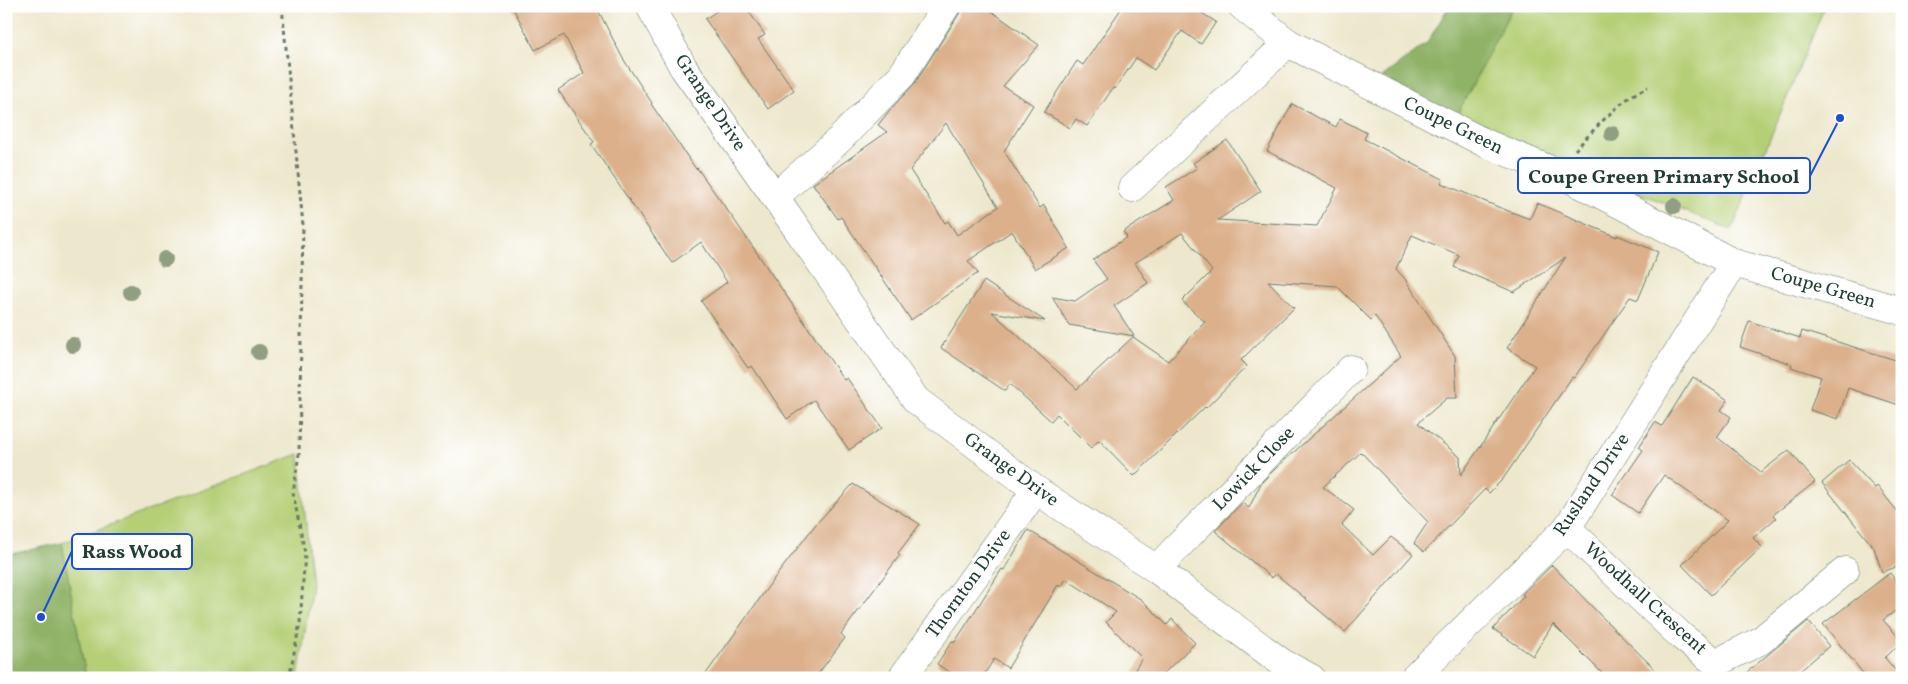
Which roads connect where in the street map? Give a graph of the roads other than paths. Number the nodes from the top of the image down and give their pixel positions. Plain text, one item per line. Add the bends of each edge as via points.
1 (650, 6) edge
2 (945, 6) edge
3 (1242, 6) edge
4 (1288, 43) junction
5 (1132, 188) dead end
6 (775, 197) junction
7 (1734, 263) junction
8 (1902, 310) edge
9 (1351, 369) dead end
10 (1036, 490) junction
11 (1567, 528) junction
12 (1156, 569) junction
13 (1845, 571) dead end
14 (1274, 670) edge
15 (902, 678) edge
16 (1311, 678) edge
17 (1414, 678) edge

1 - 6 street, Grange Drive via 683,67
2 - 6 street via 902,75 840,139
3 - 4 street, Coupe Green
4 - 5 street
4 - 7 street, Coupe Green via 1485,143 1563,175
6 - 10 street, Grange Drive via 916,400
7 - 8 street, Coupe Green
7 - 11 street, Rusland Drive
9 - 12 street, Lowick Close
10 - 12 street, Grange Drive
10 - 15 street, Thornton Drive
11 - 13 street, Woodhall Crescent via 1681,636 1716,663 1760,641
11 - 17 street, Rusland Drive
12 - 14 street, Grange Drive
14 - 16 street, Grange Drive

